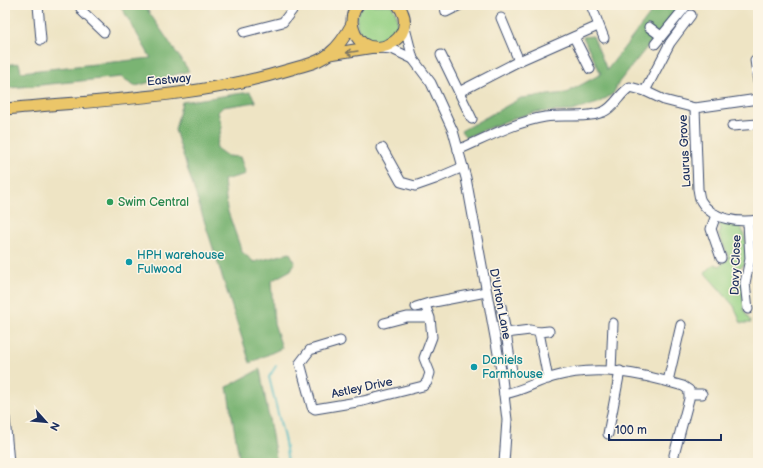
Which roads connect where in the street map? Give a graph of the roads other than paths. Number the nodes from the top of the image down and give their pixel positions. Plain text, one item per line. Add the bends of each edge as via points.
1 (38, 5) edge
2 (79, 5) edge
3 (291, 5) edge
4 (358, 5) edge
5 (460, 5) edge
6 (591, 5) edge
7 (687, 5) edge
8 (402, 8) edge
9 (445, 8) dead end
10 (351, 15) edge
11 (691, 15) dead end
12 (501, 18) dead end
13 (404, 24) junction
14 (598, 26) junction
15 (649, 27) dead end
16 (104, 32) dead end
17 (244, 32) dead end
18 (574, 37) junction
19 (604, 38) dead end
20 (41, 40) dead end
21 (377, 48) junction
22 (330, 54) junction
23 (441, 55) dead end
24 (413, 59) junction
25 (755, 60) dead end
26 (519, 61) junction
27 (590, 69) dead end
28 (758, 82) edge
29 (645, 91) junction
30 (459, 92) junction
31 (758, 99) edge
32 (695, 108) junction
33 (5, 109) edge
34 (472, 119) dead end
35 (758, 124) edge
36 (732, 126) dead end
37 (382, 148) dead end
38 (458, 150) junction
39 (462, 167) junction
40 (716, 215) junction
41 (758, 220) edge
42 (748, 222) junction
43 (721, 258) dead end
44 (486, 292) junction
45 (501, 306) dead end
46 (748, 309) dead end
47 (429, 317) junction
48 (613, 323) dead end
49 (384, 324) dead end
50 (681, 325) dead end
51 (549, 331) dead end
52 (539, 332) junction
53 (506, 333) junction
54 (340, 341) dead end
55 (616, 371) junction
56 (512, 372) dead end
57 (548, 379) junction
58 (668, 381) junction
59 (504, 394) junction
60 (689, 394) junction
61 (702, 394) dead end
62 (5, 418) edge
63 (608, 434) dead end
64 (674, 455) dead end
65 (9, 463) edge
66 (504, 463) edge

1 - 20 street
2 - 16 street
3 - 17 street via 293,9 283,22
4 - 10 main road, Eastway
5 - 9 street via 446,12
6 - 14 street
7 - 15 street via 658,40
8 - 13 main road
10 - 21 main road via 359,40
10 - 22 main road, Eastway via 343,39
11 - 29 street via 670,43
12 - 26 street
13 - 21 main road via 394,43
13 - 24 street, D'Urton Lane
14 - 18 street
14 - 19 street
18 - 26 street
18 - 27 street
21 -> 22 main road, Eastway
21 - 24 street, D'Urton Lane via 392,49
22 - 33 main road, Eastway via 257,80 203,90
23 - 30 street
24 - 38 street, D'Urton Lane via 431,83 451,125
25 - 28 street
26 - 30 street
29 - 32 street via 664,100
29 - 38 street via 630,87 614,105 603,112 586,116 530,120
30 - 34 street
31 - 32 street
32 - 40 street, Laurus Grove via 698,189 701,201
35 - 36 street
37 - 39 street via 401,182 415,186
38 - 39 street, D'Urton Lane
39 - 44 street, D'Urton Lane
40 - 42 street, Laurus Grove
40 - 43 street via 711,229
41 - 42 street, Laurus Grove
42 - 46 street, Davy Close via 750,259 745,283
44 - 47 street, Astley Drive via 421,306
44 - 59 street, D'Urton Lane
45 - 53 street
47 - 49 street via 407,317
47 - 54 street, Astley Drive via 432,338 424,358 430,373 423,386 363,401 315,409 312,407 300,363 310,350
48 - 55 street
50 - 58 street
51 - 52 street
52 - 53 street via 530,330
52 - 57 street
53 - 56 street
55 - 57 street via 570,373
55 - 58 street via 637,373
55 - 63 street
57 - 59 street via 519,392
58 - 60 street via 683,386
59 - 66 street, D'Urton Lane via 507,420
60 - 61 street
60 - 64 street via 682,439
62 - 65 street

